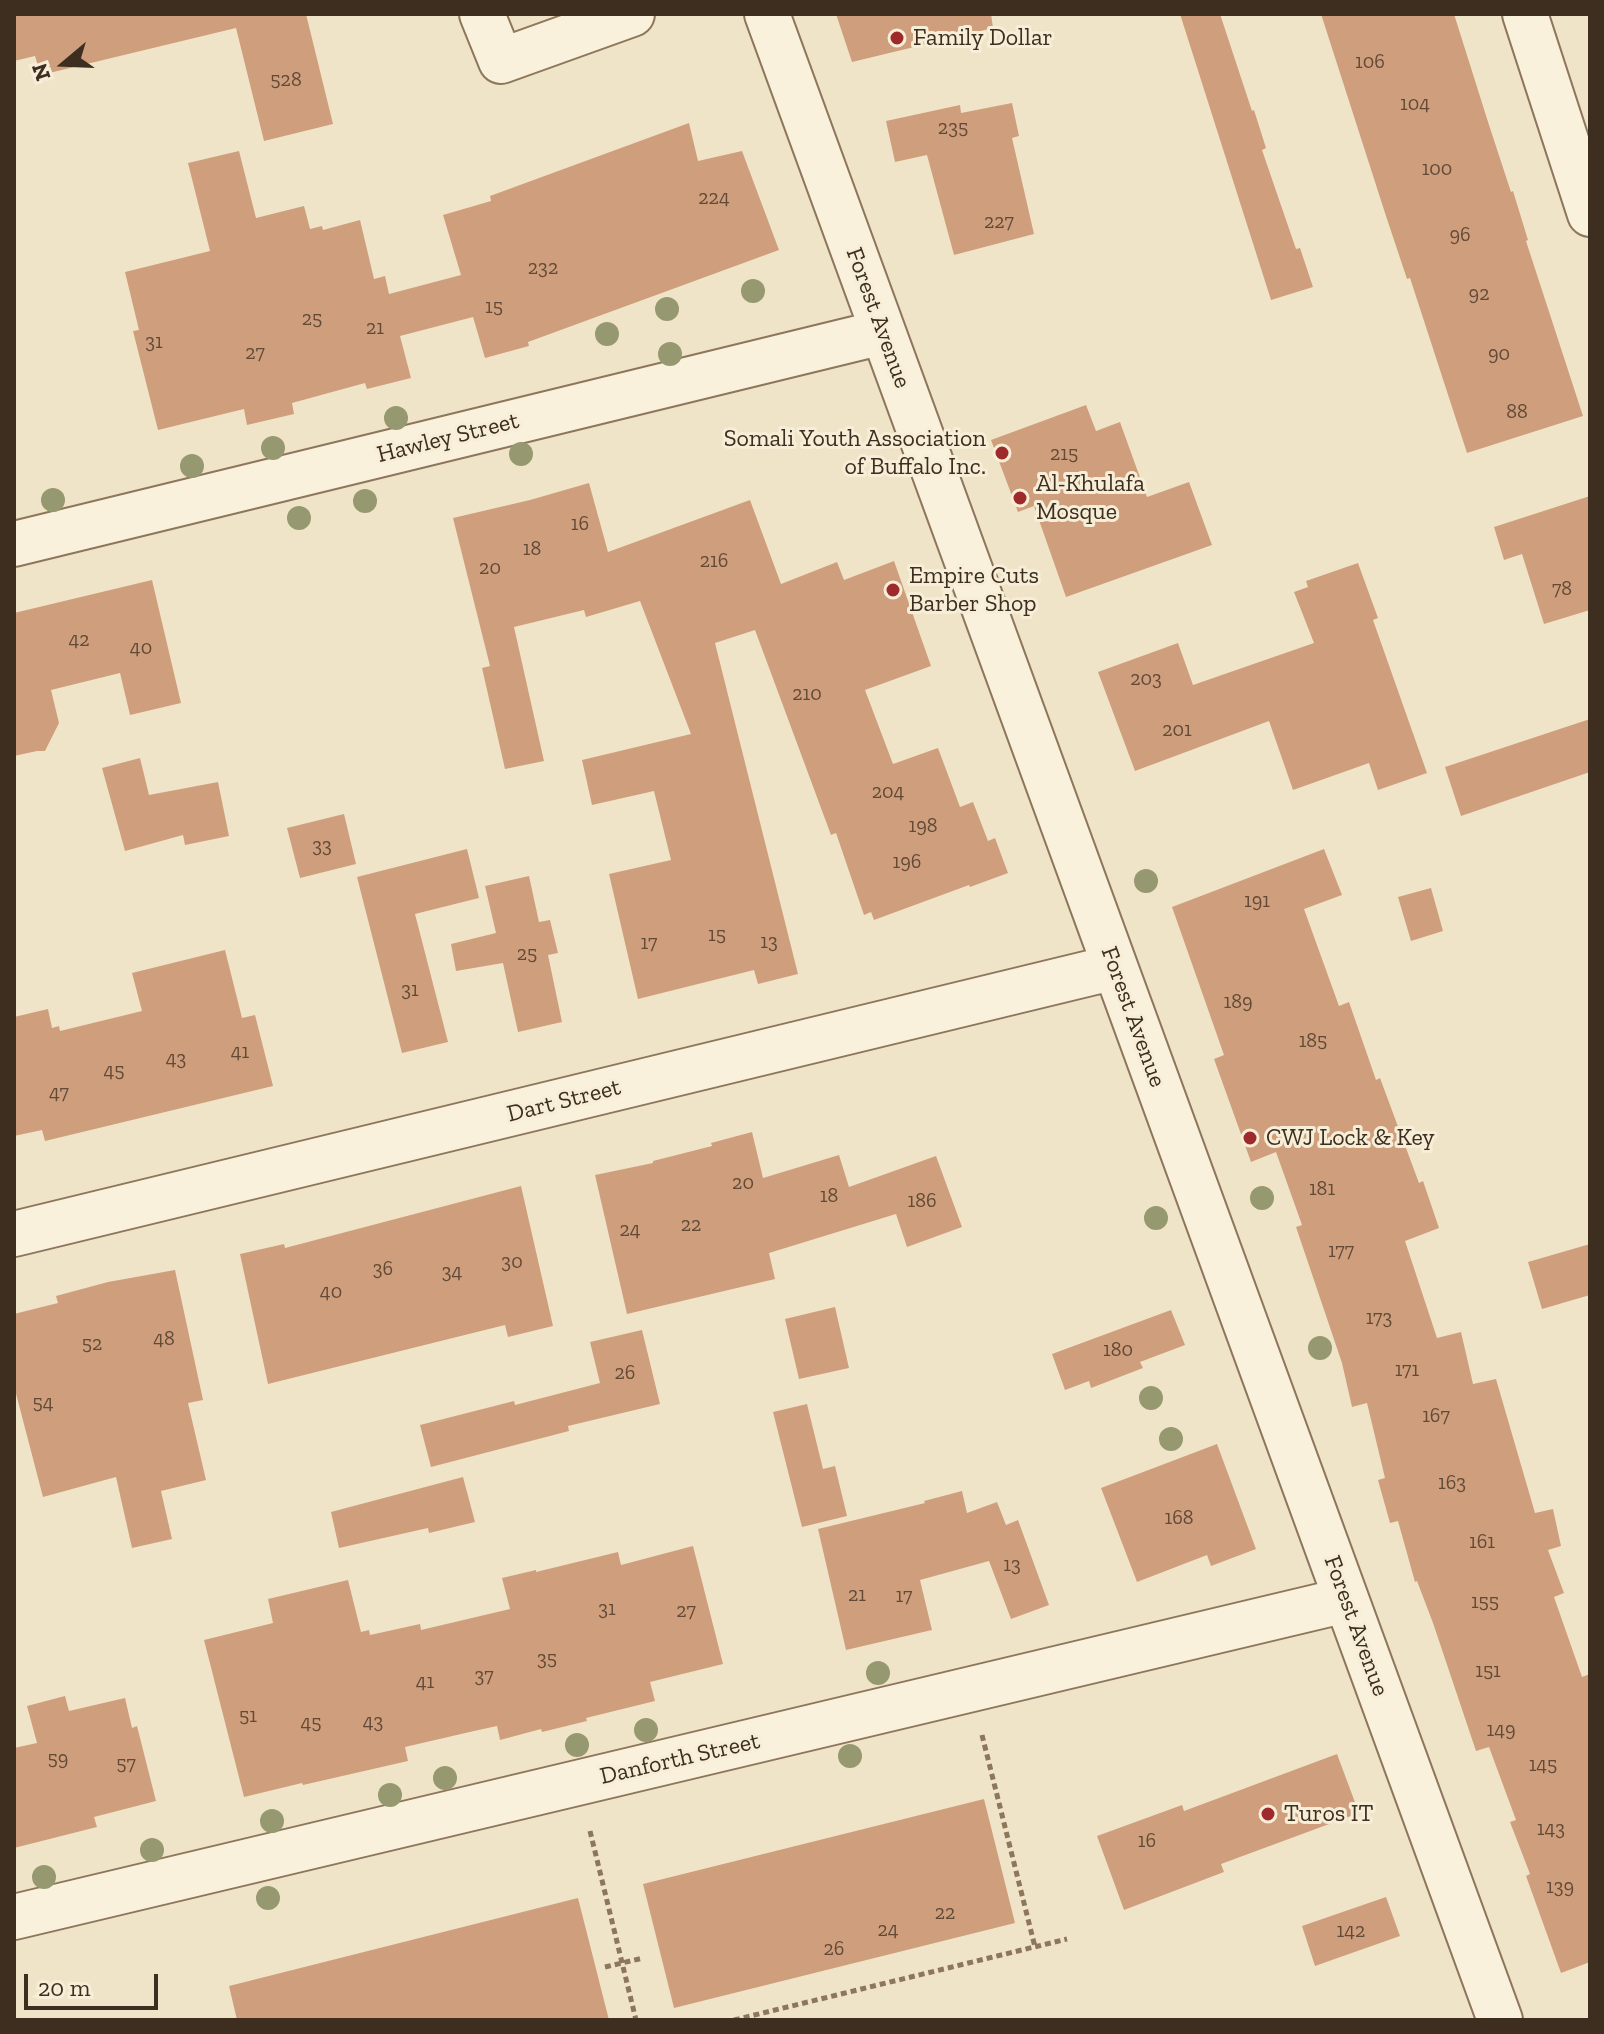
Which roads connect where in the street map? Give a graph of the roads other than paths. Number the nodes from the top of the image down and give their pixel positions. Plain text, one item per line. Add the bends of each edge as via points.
1 (482, 14) edge
2 (632, 14) edge
3 (767, 14) edge
4 (1525, 14) edge
5 (1590, 214) edge
6 (883, 332) junction
7 (14, 544) edge
8 (1115, 967) junction
9 (14, 1234) edge
10 (1346, 1600) junction
11 (14, 1917) edge
12 (1500, 2020) edge

1 - 2 street via 501,61
3 - 6 street, Forest Avenue
4 - 5 street
6 - 7 street, Hawley Street
6 - 8 street, Forest Avenue
8 - 9 street, Dart Street
8 - 10 street, Forest Avenue
10 - 11 street, Danforth Street
10 - 12 street, Forest Avenue

